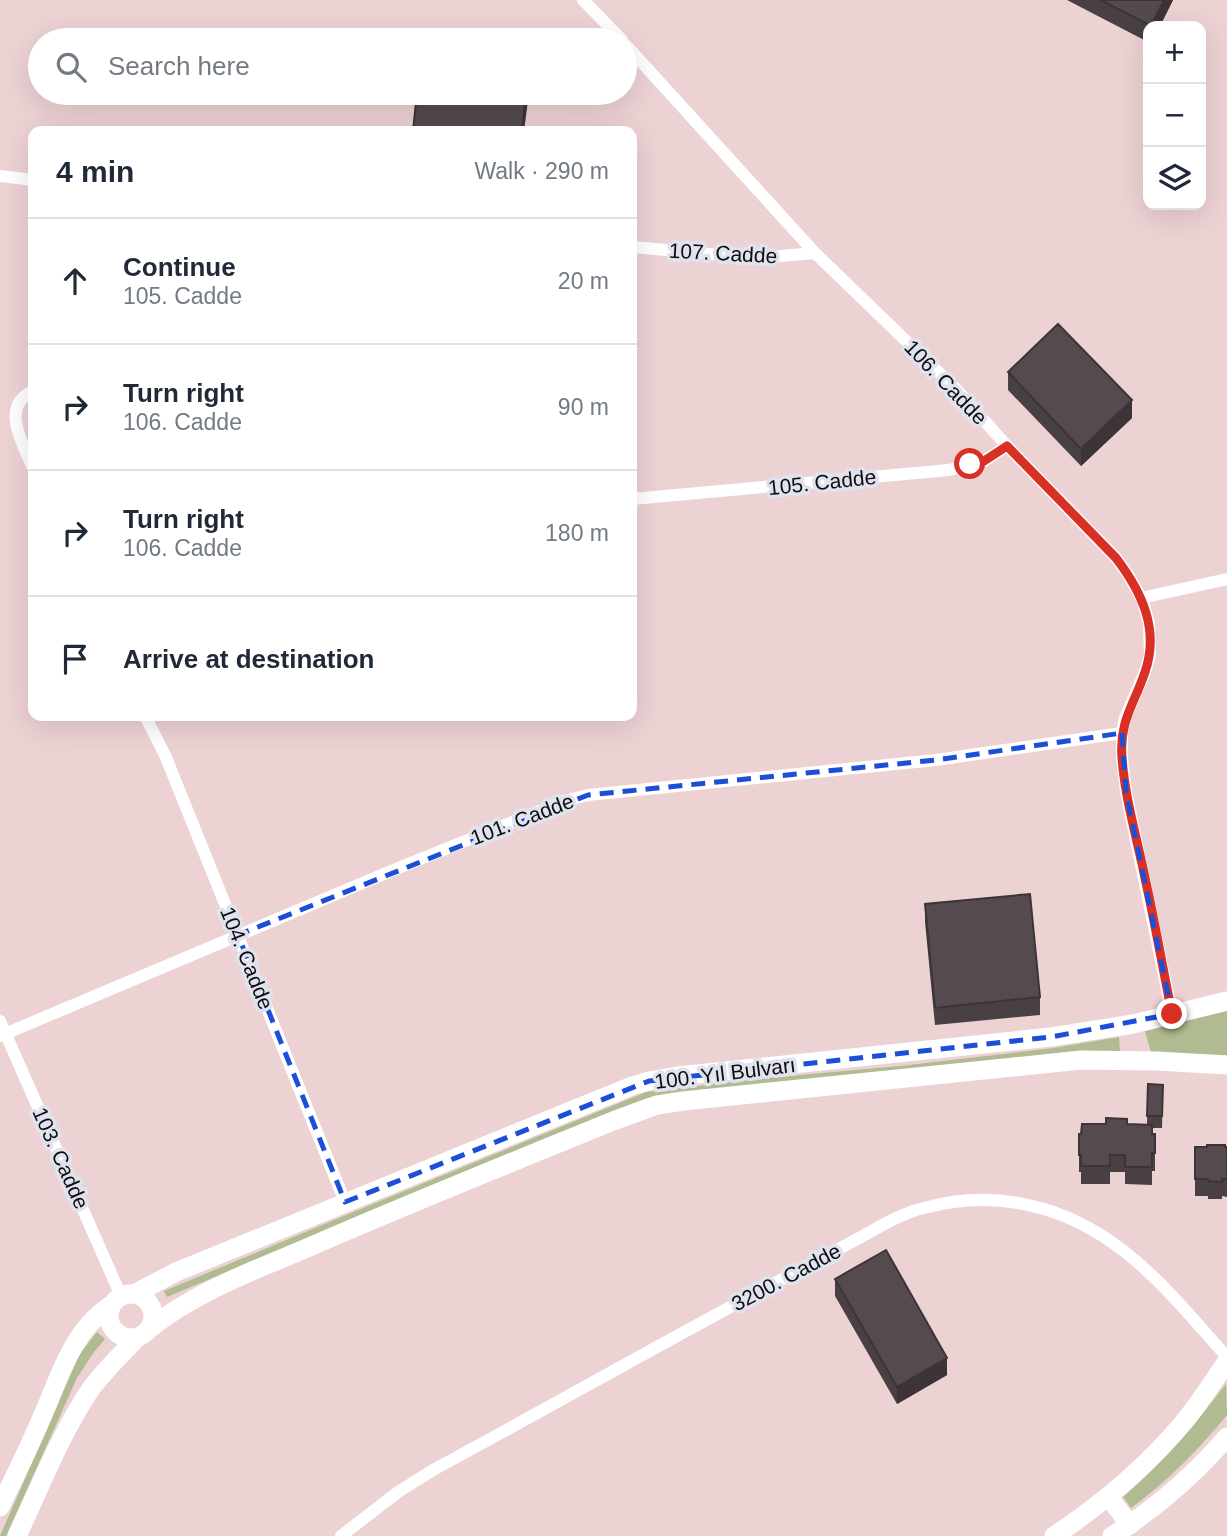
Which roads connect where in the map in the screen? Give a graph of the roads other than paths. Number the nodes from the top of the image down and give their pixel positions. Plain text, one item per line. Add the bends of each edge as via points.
1 (583, 0) edge
2 (610, 28) edge
3 (637, 57) edge
4 (0, 176) edge
5 (28, 179) edge
6 (637, 247) edge
7 (815, 253) junction
8 (28, 393) edge
9 (1007, 446) junction
10 (28, 456) edge
11 (637, 499) edge
12 (1227, 579) edge
13 (1141, 598) junction
14 (148, 721) edge
15 (1122, 733) junction
16 (237, 935) junction
17 (1227, 1001) edge
18 (1172, 1014) junction
19 (0, 1021) edge
20 (3, 1035) edge
21 (1227, 1065) edge
22 (345, 1202) junction
23 (122, 1299) junction
24 (143, 1333) junction
25 (1227, 1359) edge
26 (1227, 1437) edge
27 (1108, 1496) junction
28 (0, 1507) edge
29 (1130, 1525) junction
30 (17, 1536) edge
31 (341, 1536) edge
32 (1054, 1536) edge
33 (1112, 1536) edge

1 - 2 street, 106. Cadde
3 - 7 street, 106. Cadde
4 - 5 street
6 - 7 street, 107. Cadde via 756,258
7 - 9 street, 106. Cadde via 956,388
8 - 10 street via 12,412
9 - 11 street, 105. Cadde via 984,461 949,470
9 - 13 street, 106. Cadde via 1116,558
12 - 13 street
13 - 15 street, 106. Cadde via 1149,624 1150,655
14 - 16 street, 104. Cadde
15 - 16 street, 101. Cadde via 936,760 588,795
15 - 18 street, 106. Cadde via 1126,792
16 - 20 street, 101. Cadde
16 - 22 street, 104. Cadde
17 - 18 main road, 100. Yıl Bulvarı
18 - 22 main road, 100. Yıl Bulvarı via 1051,1037 649,1081
19 - 20 street, 103. Cadde
20 - 23 street, 103. Cadde
21 - 24 main road, 100. Yıl Bulvarı via 1081,1060 657,1105 226,1283
22 - 23 main road, 100. Yıl Bulvarı
23 - 24 main road via 147,1301 151,1307 153,1315
23 - 24 main road via 109,1321 116,1333 130,1339
23 - 28 main road, 100. Yıl Bulvarı via 91,1321 71,1350
24 - 30 main road, 100. Yıl Bulvarı via 82,1404
25 - 27 main road via 1184,1422
25 - 31 street, 3200. Cadde via 1156,1278 1095,1230 1015,1202 949,1202 886,1223 687,1330 433,1470
26 - 29 main road
27 - 29 main road
27 - 32 main road
29 - 33 main road

